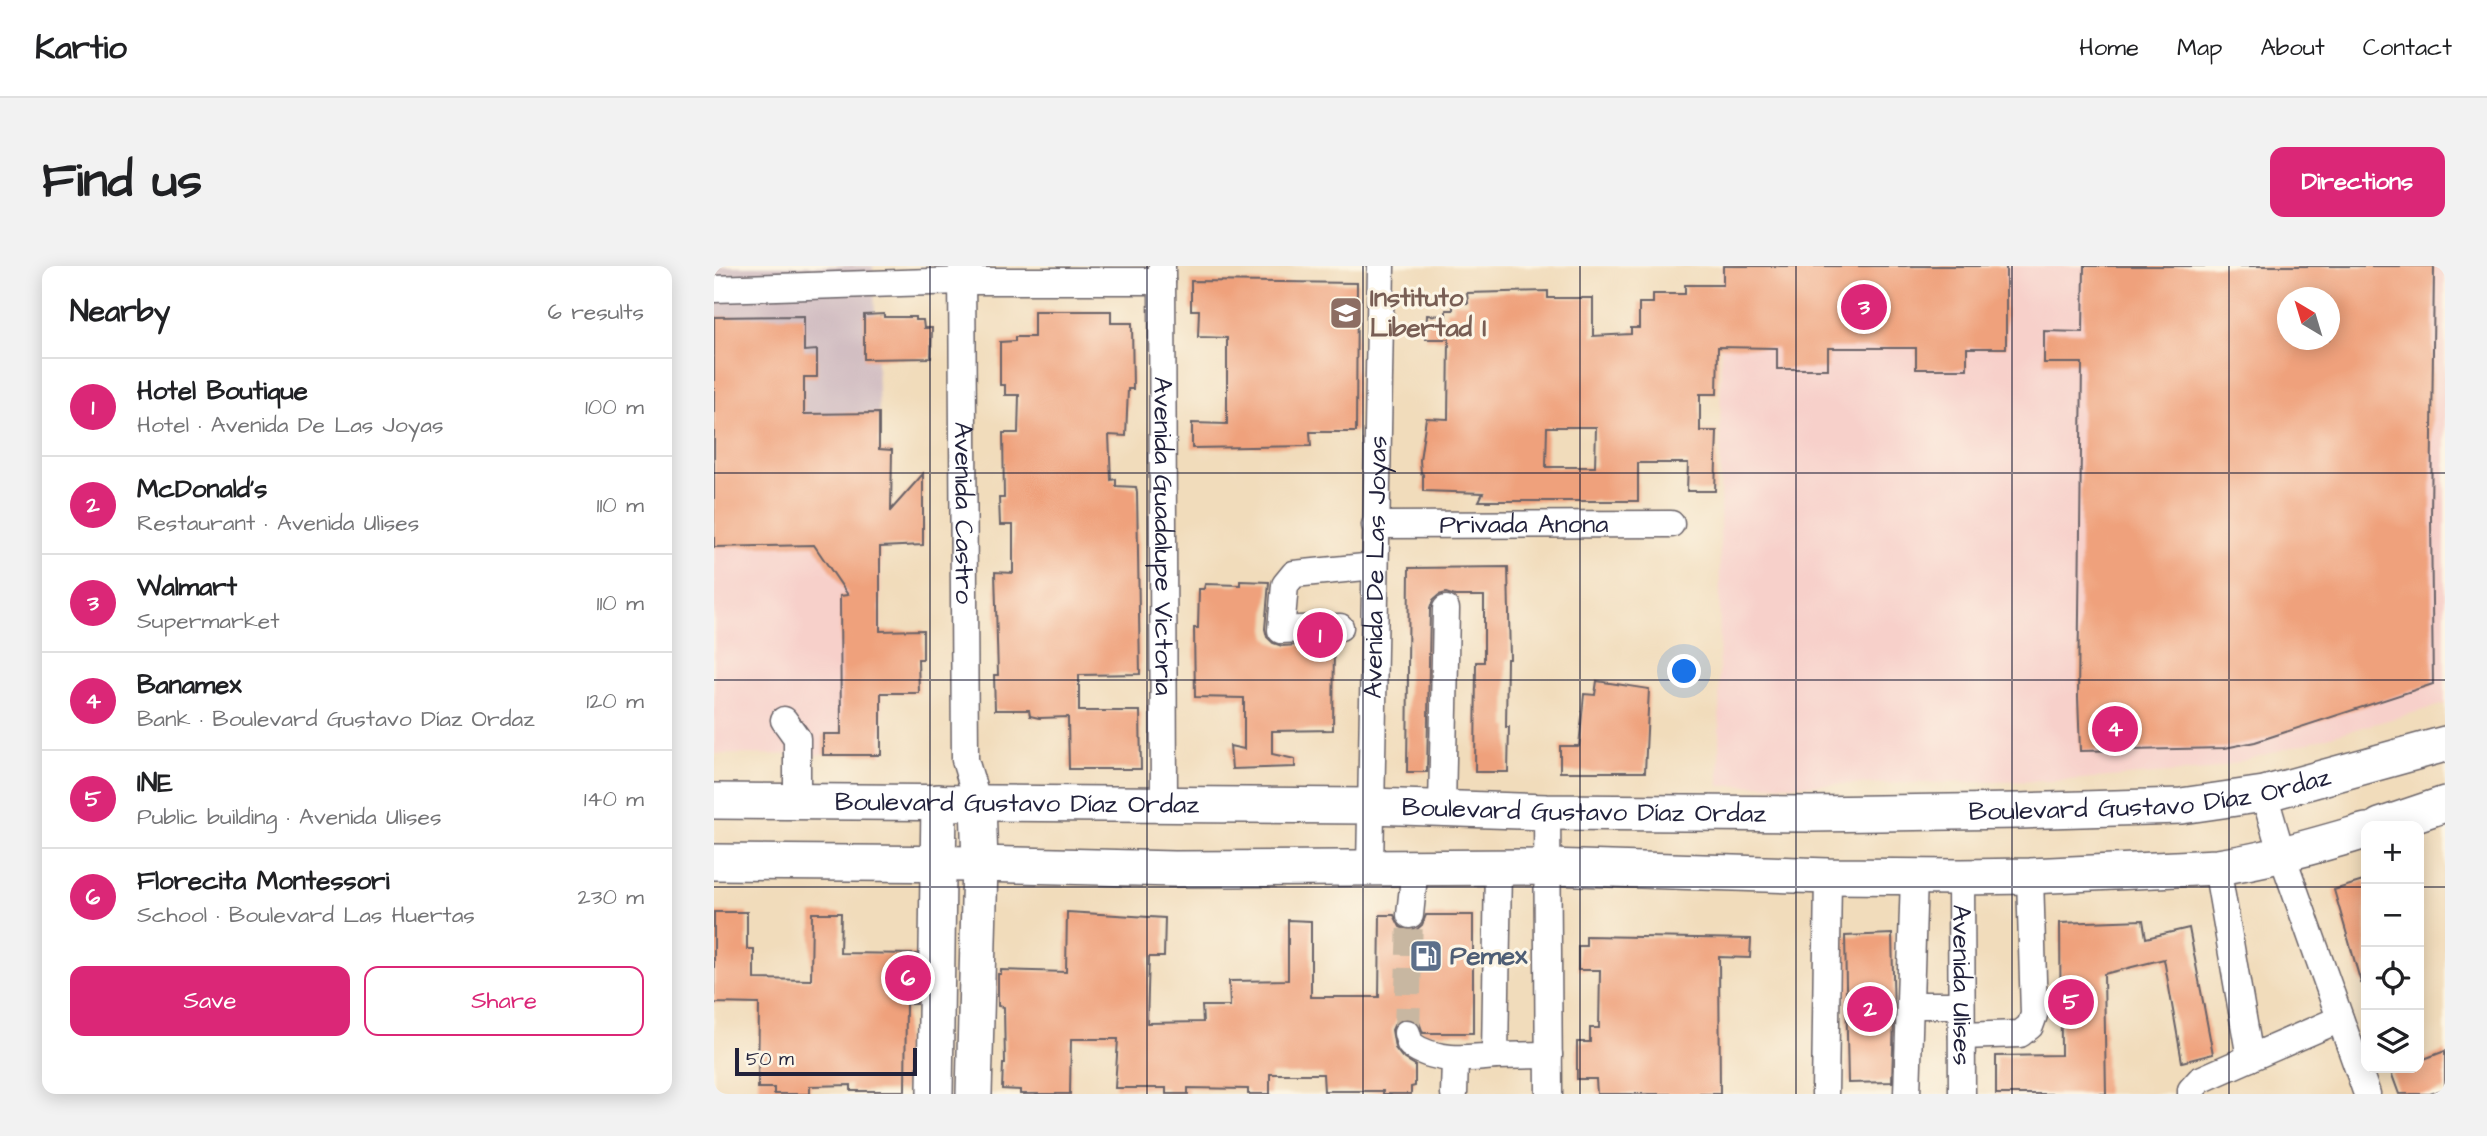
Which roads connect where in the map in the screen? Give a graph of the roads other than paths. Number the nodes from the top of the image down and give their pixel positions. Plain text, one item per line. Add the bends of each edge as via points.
1 (1381, 266) edge
2 (962, 273) edge
3 (1162, 273) edge
4 (714, 289) edge
5 (1671, 524) dead end
6 (1375, 525) junction
7 (1375, 566) junction
8 (1447, 609) dead end
9 (1340, 627) dead end
10 (784, 720) dead end
11 (2445, 744) edge
12 (965, 760) junction
13 (2264, 794) junction
14 (714, 802) edge
15 (797, 802) junction
16 (939, 802) junction
17 (978, 803) junction
18 (2445, 804) edge
19 (1164, 806) junction
20 (1371, 806) junction
21 (1442, 808) junction
22 (1547, 812) junction
23 (2395, 821) edge
24 (2361, 832) edge
25 (2281, 855) junction
26 (714, 862) edge
27 (939, 863) junction
28 (980, 864) junction
29 (1415, 867) junction
30 (1498, 867) junction
31 (1549, 867) junction
32 (2217, 867) junction
33 (1370, 868) junction
34 (1828, 876) junction
35 (2031, 876) junction
36 (1914, 877) junction
37 (1961, 877) junction
38 (1410, 915) tunnel mouth
39 (1910, 1005) junction
40 (1961, 1005) junction
41 (2340, 1018) junction
42 (1407, 1033) dead end
43 (1962, 1036) junction
44 (1549, 1055) junction
45 (1495, 1056) junction
46 (2250, 1058) junction
47 (1455, 1059) junction
48 (935, 1094) edge
49 (974, 1094) edge
50 (1454, 1094) edge
51 (1549, 1094) edge
52 (1825, 1094) edge
53 (1907, 1094) edge
54 (1962, 1094) edge
55 (2191, 1094) edge
56 (2367, 1094) edge

1 - 6 street, Avenida De Las Joyas
2 - 3 street
2 - 4 street
2 - 12 street, Avenida Castro
3 - 19 street, Avenida Guadalupe Victoria
5 - 6 street, Privada Anona
6 - 7 street, Avenida De Las Joyas
7 - 9 street via 1294,574 1285,585 1281,630
7 - 20 street, Avenida De Las Joyas
8 - 21 street
10 - 15 street via 797,738
11 - 13 main road, Boulevard Gustavo Díaz Ordaz
12 - 16 street
12 - 17 street, Avenida Castro
13 - 22 main road, Boulevard Gustavo Díaz Ordaz via 2181,806 2019,811
13 - 25 street
14 - 15 main road, Boulevard Gustavo Díaz Ordaz
15 - 16 main road, Boulevard Gustavo Díaz Ordaz
16 - 17 main road, Boulevard Gustavo Díaz Ordaz
16 - 27 main road
17 - 19 main road, Boulevard Gustavo Díaz Ordaz
17 - 28 main road
18 - 23 main road
19 - 20 main road, Boulevard Gustavo Díaz Ordaz
20 - 21 main road, Boulevard Gustavo Díaz Ordaz
20 - 33 street, Avenida De Las Joyas
21 - 22 main road, Boulevard Gustavo Díaz Ordaz
22 - 31 street
24 - 25 main road
25 - 32 main road
25 - 41 street
26 - 27 main road
27 - 28 main road
27 - 48 main road
28 - 33 main road
28 - 49 main road
29 - 30 main road
29 - 33 main road
29 - 38 street
30 - 31 main road
30 - 45 street
31 - 34 main road
31 - 44 street
32 - 35 main road
32 - 46 street
34 - 36 main road
34 - 52 street
35 - 37 main road
35 - 43 street via 2034,1015 2030,1026 2020,1034
36 - 37 main road
36 - 39 street
37 - 40 street, Avenida Ulises
39 - 40 street
39 - 53 street
40 - 43 street, Avenida Ulises
41 - 46 street
41 - 56 street
42 - 47 street via 1410,1045 1418,1051
43 - 54 street, Avenida Ulises
44 - 45 street
44 - 51 street
45 - 47 street
46 - 55 street via 2200,1080
47 - 50 street

